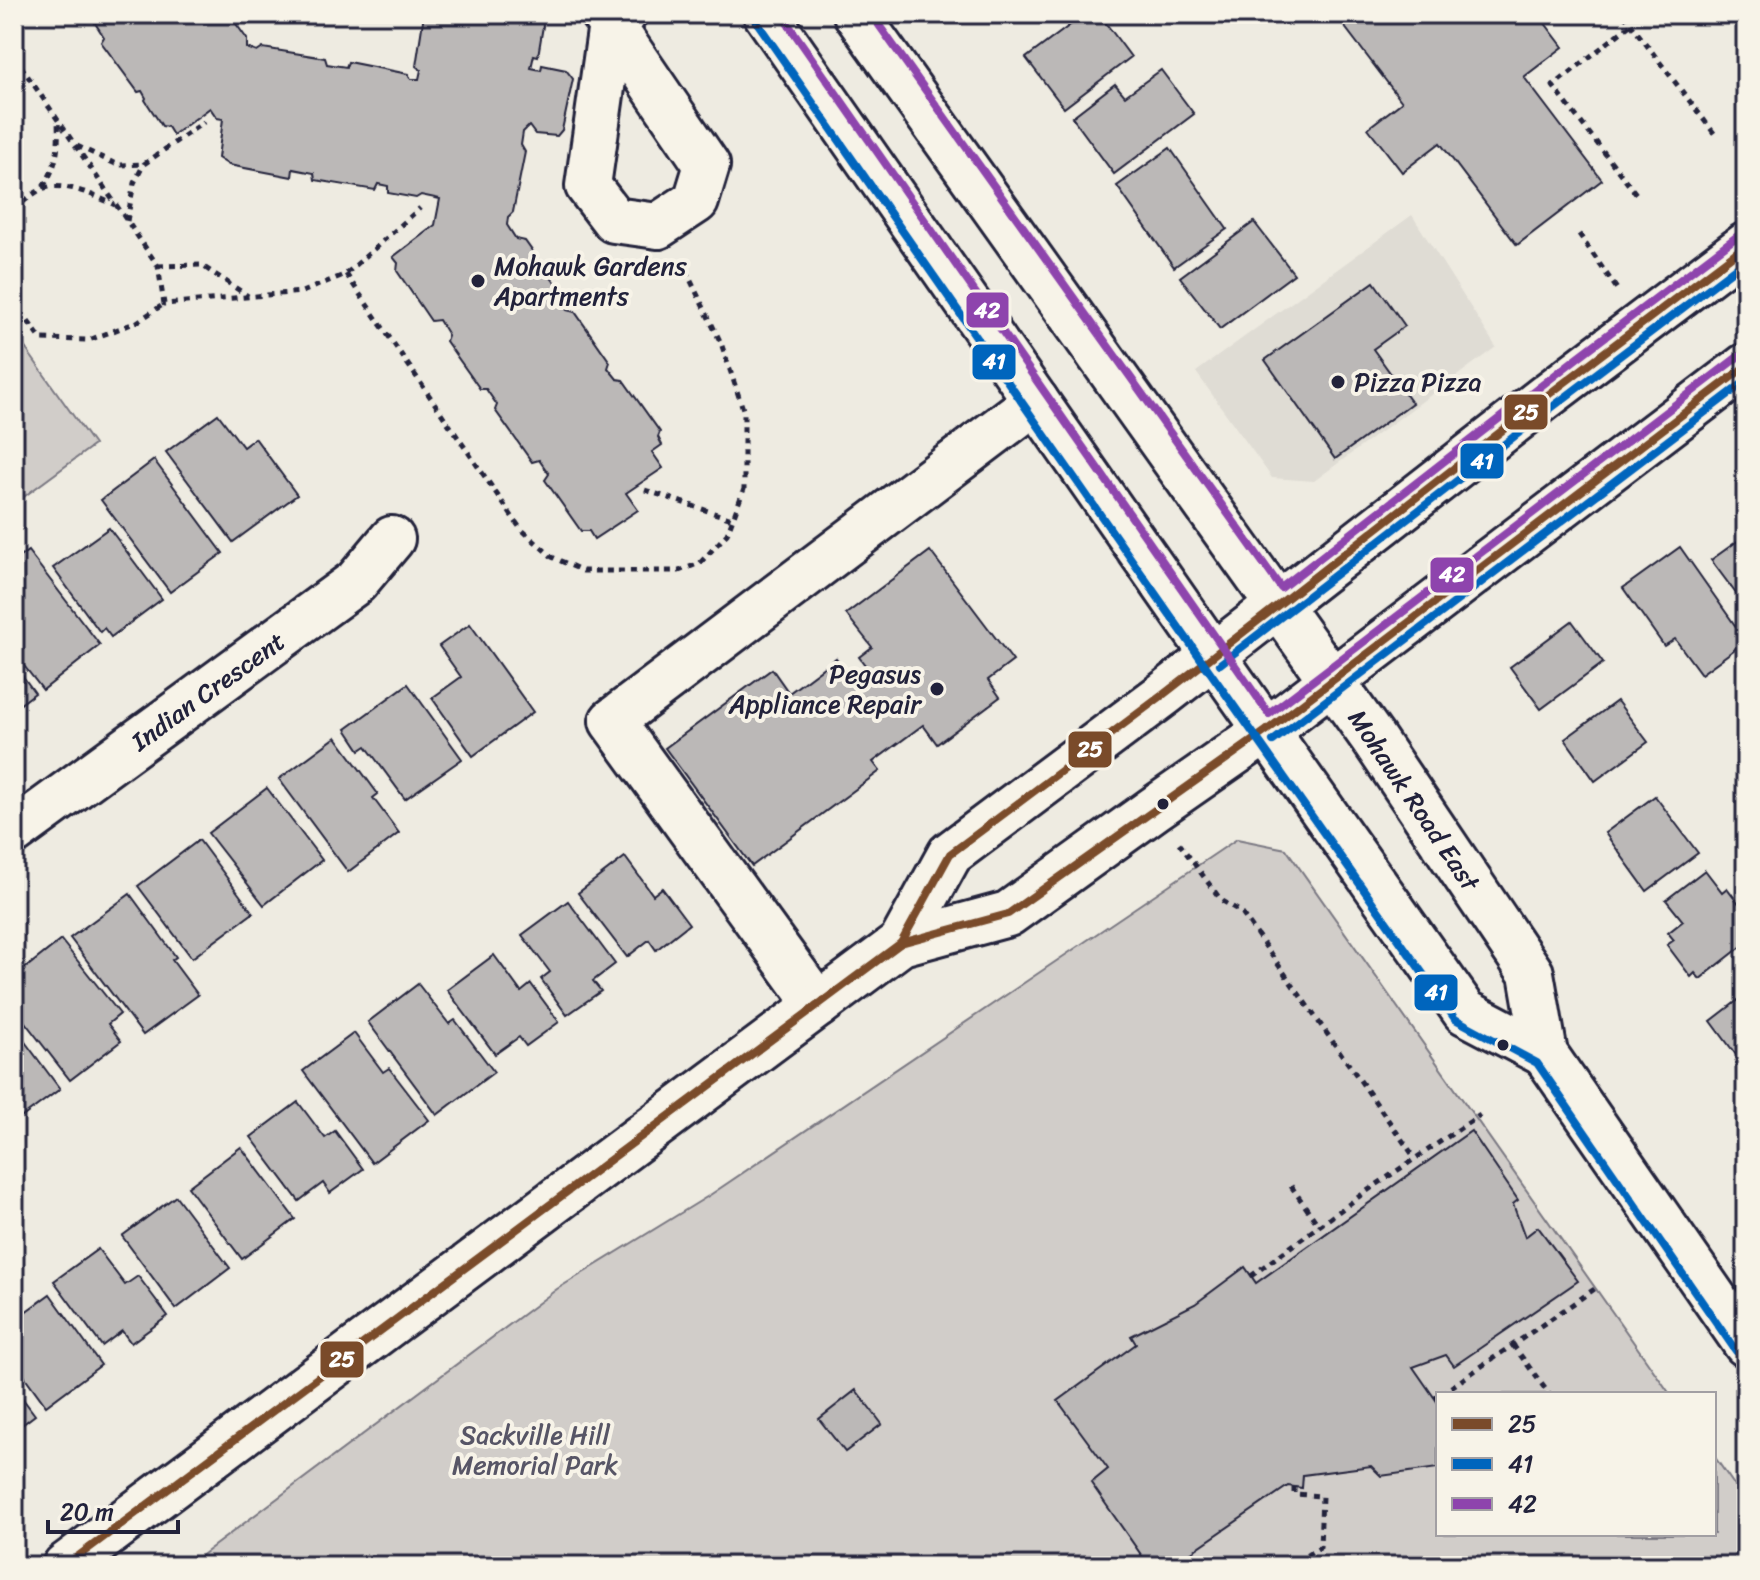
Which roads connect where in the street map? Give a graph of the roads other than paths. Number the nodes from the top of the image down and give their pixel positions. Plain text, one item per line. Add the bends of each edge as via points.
1 (766, 14) edge
2 (856, 14) edge
3 (1746, 245) edge
4 (1746, 366) edge
5 (1036, 401) junction
6 (392, 539) dead end
7 (1278, 605) junction
8 (1213, 655) junction
9 (1332, 682) junction
10 (1266, 731) junction
11 (14, 832) edge
12 (901, 943) junction
13 (818, 1005) junction
14 (1545, 1054) junction
15 (1746, 1344) edge
16 (65, 1566) edge

1 - 5 main road, Mohawk Road East
2 - 7 main road, Mohawk Road East
3 - 7 main road
4 - 9 main road
5 - 8 main road, Mohawk Road East
5 - 13 main road via 612,721
6 - 11 main road, Indian Crescent via 356,582
7 - 8 main road
7 - 9 main road, Mohawk Road East
8 - 10 main road, Mohawk Road East
8 - 12 main road via 950,854
9 - 10 main road
9 - 14 main road, Mohawk Road East via 1531,973
10 - 12 main road via 1008,914
10 - 14 main road, Mohawk Road East via 1465,1012
12 - 13 main road
13 - 16 main road
14 - 15 main road, Mohawk Road East

